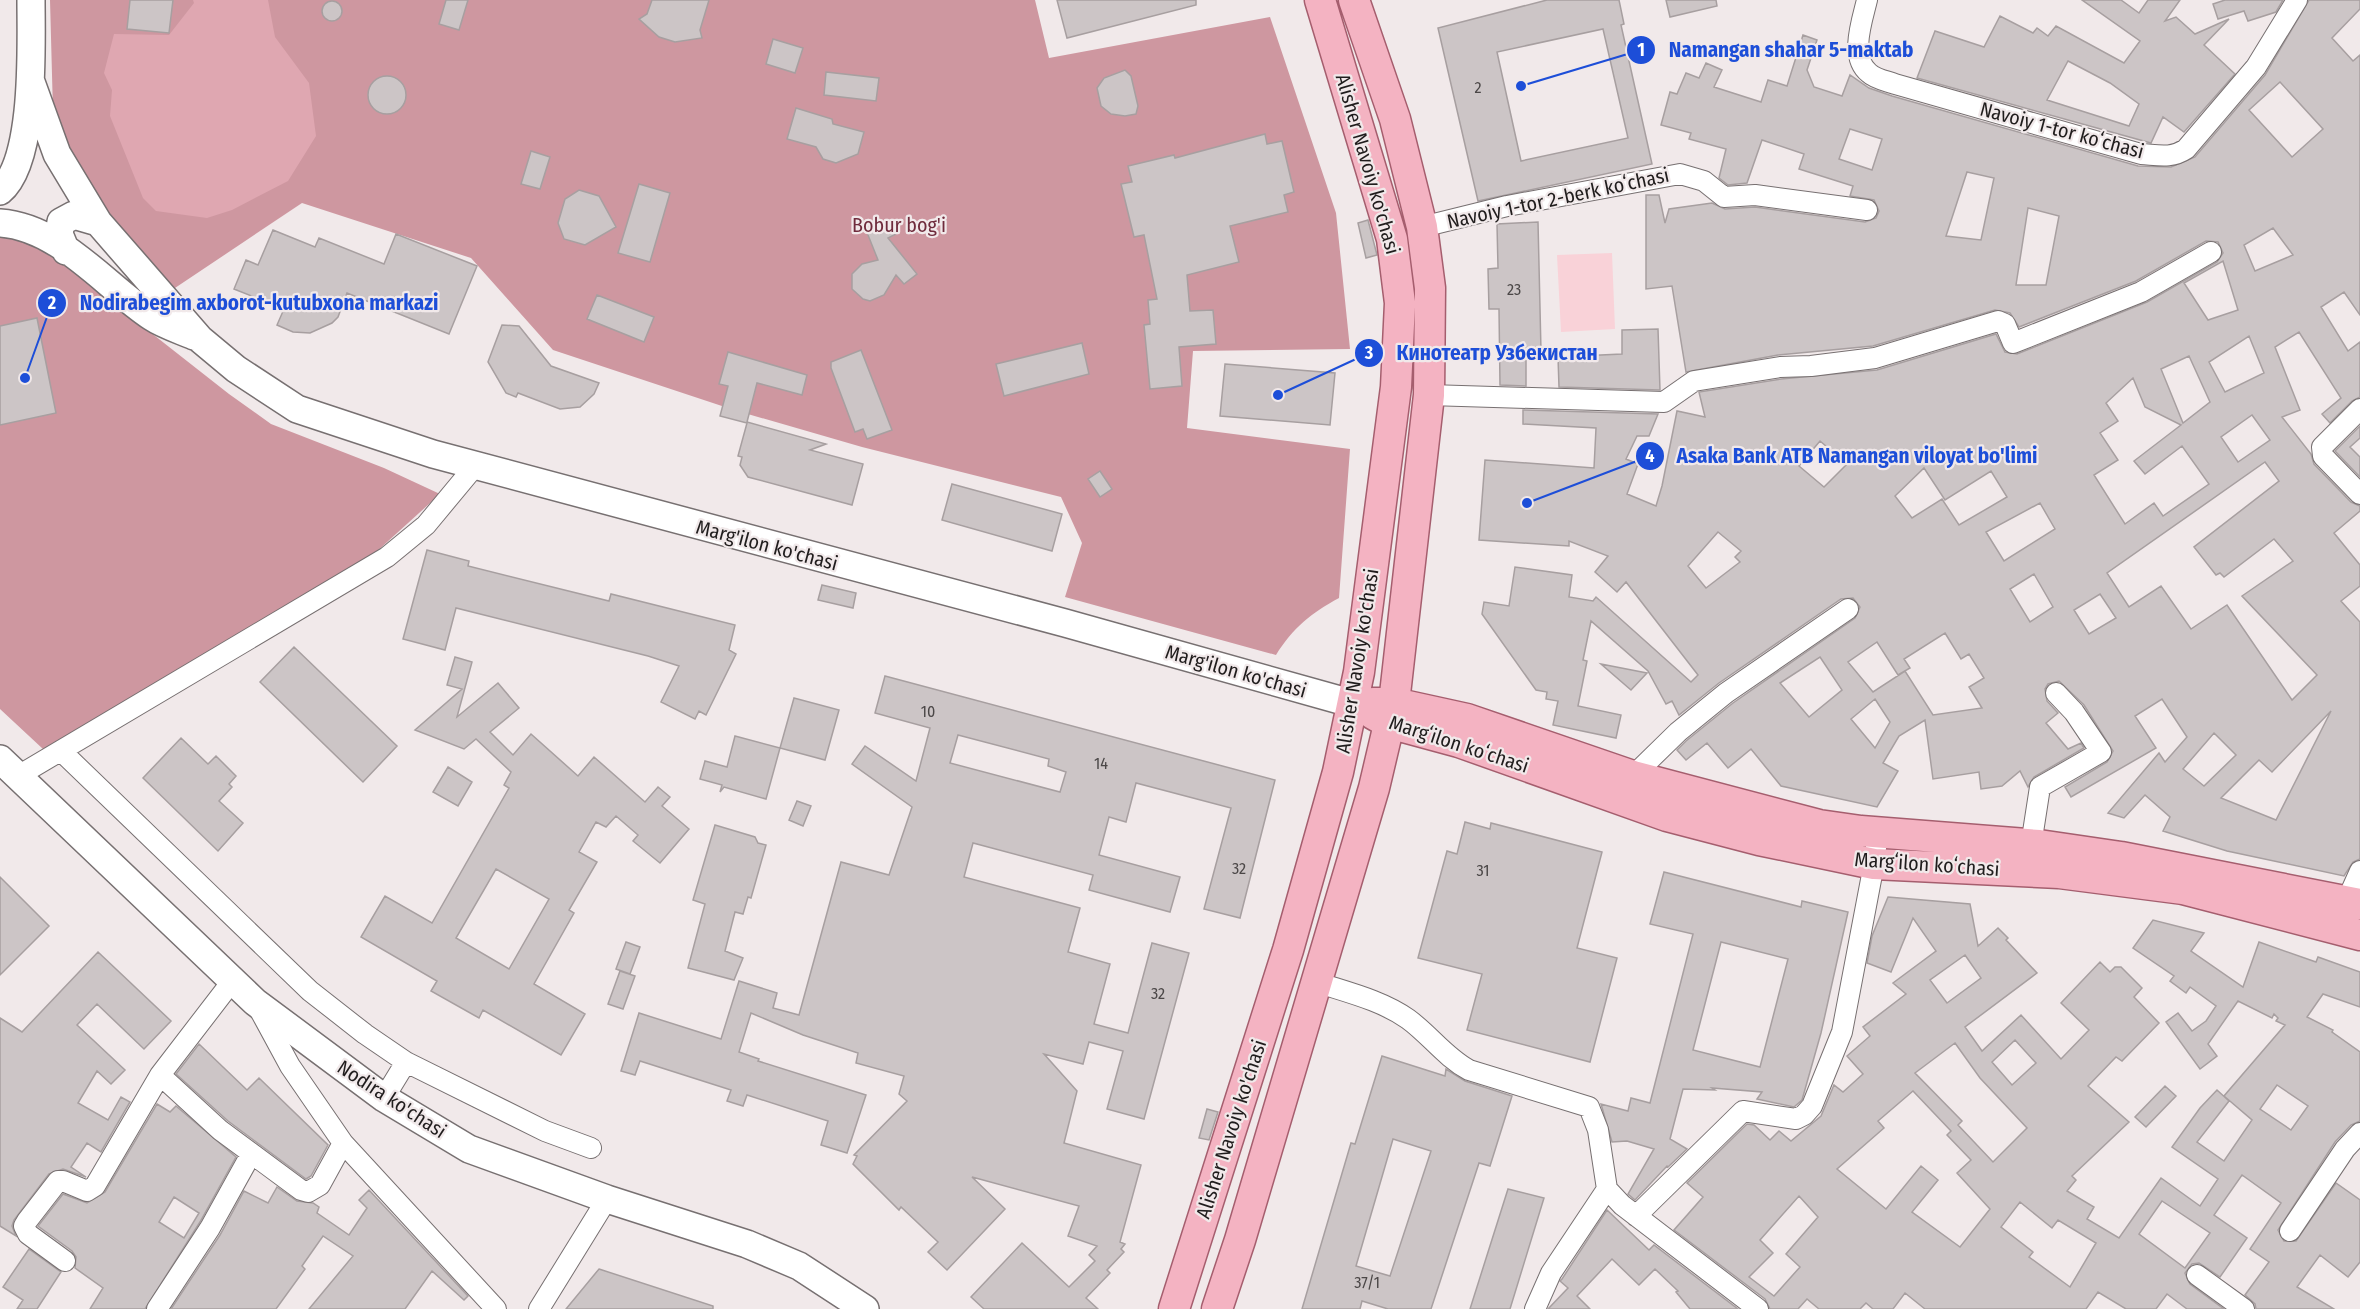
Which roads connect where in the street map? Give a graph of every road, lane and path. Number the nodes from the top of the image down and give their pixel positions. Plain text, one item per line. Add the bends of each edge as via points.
1 (31, 0) edge
2 (1320, 0) edge
3 (1354, 0) edge
4 (1867, 0) edge
5 (2297, 0) edge
6 (31, 82) junction
7 (0, 191) edge
8 (1867, 210) dead end
9 (98, 222) junction
10 (0, 223) edge
11 (1422, 227) junction
12 (66, 251) junction
13 (2211, 252) dead end
14 (1399, 288) junction
15 (1430, 288) junction
16 (200, 339) junction
17 (1429, 395) junction
18 (2360, 409) edge
19 (475, 466) junction
20 (2360, 494) edge
21 (1848, 609) dead end
22 (2056, 693) dead end
23 (1354, 704) junction
24 (1391, 713) junction
25 (61, 751) junction
26 (5, 763) edge
27 (1633, 776) junction
28 (1878, 831) junction
29 (2031, 844) junction
30 (1874, 864) junction
31 (2360, 871) edge
32 (2354, 902) edge
33 (2360, 935) edge
34 (233, 981) junction
35 (1316, 982) junction
36 (255, 1002) junction
37 (406, 1062) junction
38 (160, 1075) junction
39 (384, 1098) junction
40 (2360, 1133) edge
41 (343, 1143) junction
42 (591, 1148) dead end
43 (251, 1154) junction
44 (1607, 1189) junction
45 (607, 1199) junction
46 (1636, 1216) junction
47 (2290, 1231) dead end
48 (65, 1261) dead end
49 (2197, 1275) dead end
50 (156, 1309) edge
51 (496, 1309) edge
52 (539, 1309) edge
53 (865, 1309) edge
54 (1174, 1309) edge
55 (1217, 1309) edge
56 (1535, 1309) edge
57 (1758, 1309) edge
58 (2244, 1309) edge

1 - 6 main road
2 - 14 main road, Alisher Navoiy ko'chasi via 1383,205
3 - 11 main road via 1395,119
4 - 5 street, Navoiy 1-tor koʻchasi via 1859,56 1870,74 2141,154 2165,156 2186,149 2256,67
6 - 7 main road via 16,168
6 - 9 main road via 57,154
8 - 11 street, Navoiy 1-tor 2-berk koʻchasi via 1755,195 1724,197 1704,182 1680,174 1507,206
9 - 12 main road via 74,215 61,222 59,234
9 - 16 main road
10 - 12 main road via 39,234
11 - 15 main road
12 - 16 main road via 153,318
13 - 17 street via 2141,292 2013,343 2005,324 1998,321 1875,358 1780,367 1694,381 1664,402
14 - 15 main road
14 - 23 main road, Alisher Navoiy ko'chasi via 1396,387
15 - 17 main road
16 - 19 main road, Marg'ilon ko'chasi via 236,369 297,409
17 - 24 main road
18 - 20 street via 2322,447 2323,456
19 - 23 main road, Marg'ilon ko'chasi
19 - 25 street via 426,525 387,557
21 - 27 street via 1726,693
22 - 29 street via 2074,712 2100,752 2040,788
23 - 24 main road, Margʻilon koʻchasi
23 - 54 main road, Alisher Navoiy ko'chasi via 1288,950
24 - 27 main road, Margʻilon koʻchasi via 1467,719
24 - 30 main road, Margʻilon koʻchasi via 1459,742 1667,816
24 - 35 main road via 1374,788
25 - 26 street
25 - 37 street via 310,991
26 - 34 main road, Nodira ko'chasi
27 - 28 main road, Margʻilon koʻchasi via 1819,825
28 - 29 main road, Margʻilon koʻchasi
28 - 30 street
29 - 32 main road, Margʻilon koʻchasi via 2167,865
30 - 33 main road, Margʻilon koʻchasi via 2059,873 2183,889
30 - 46 street via 1842,1032 1812,1106 1796,1119 1743,1111
31 - 32 street
34 - 36 main road, Nodira ko'chasi
34 - 38 street
35 - 44 street via 1406,1018 1469,1070 1589,1107 1598,1130
35 - 55 main road
36 - 39 main road, Nodira ko'chasi
36 - 41 street via 290,1066
37 - 39 street
37 - 42 street via 545,1131
38 - 43 street
38 - 48 street via 95,1186 87,1191 63,1180 58,1182 24,1226 28,1234
39 - 45 main road, Nodira ko'chasi via 469,1149
40 - 47 street
41 - 43 street via 320,1185 308,1192
41 - 51 street
43 - 50 street via 210,1228
44 - 46 street
44 - 56 street via 1551,1273
45 - 52 street
45 - 53 main road, Nodira ko'chasi via 747,1244 799,1266
46 - 57 street
49 - 58 street

